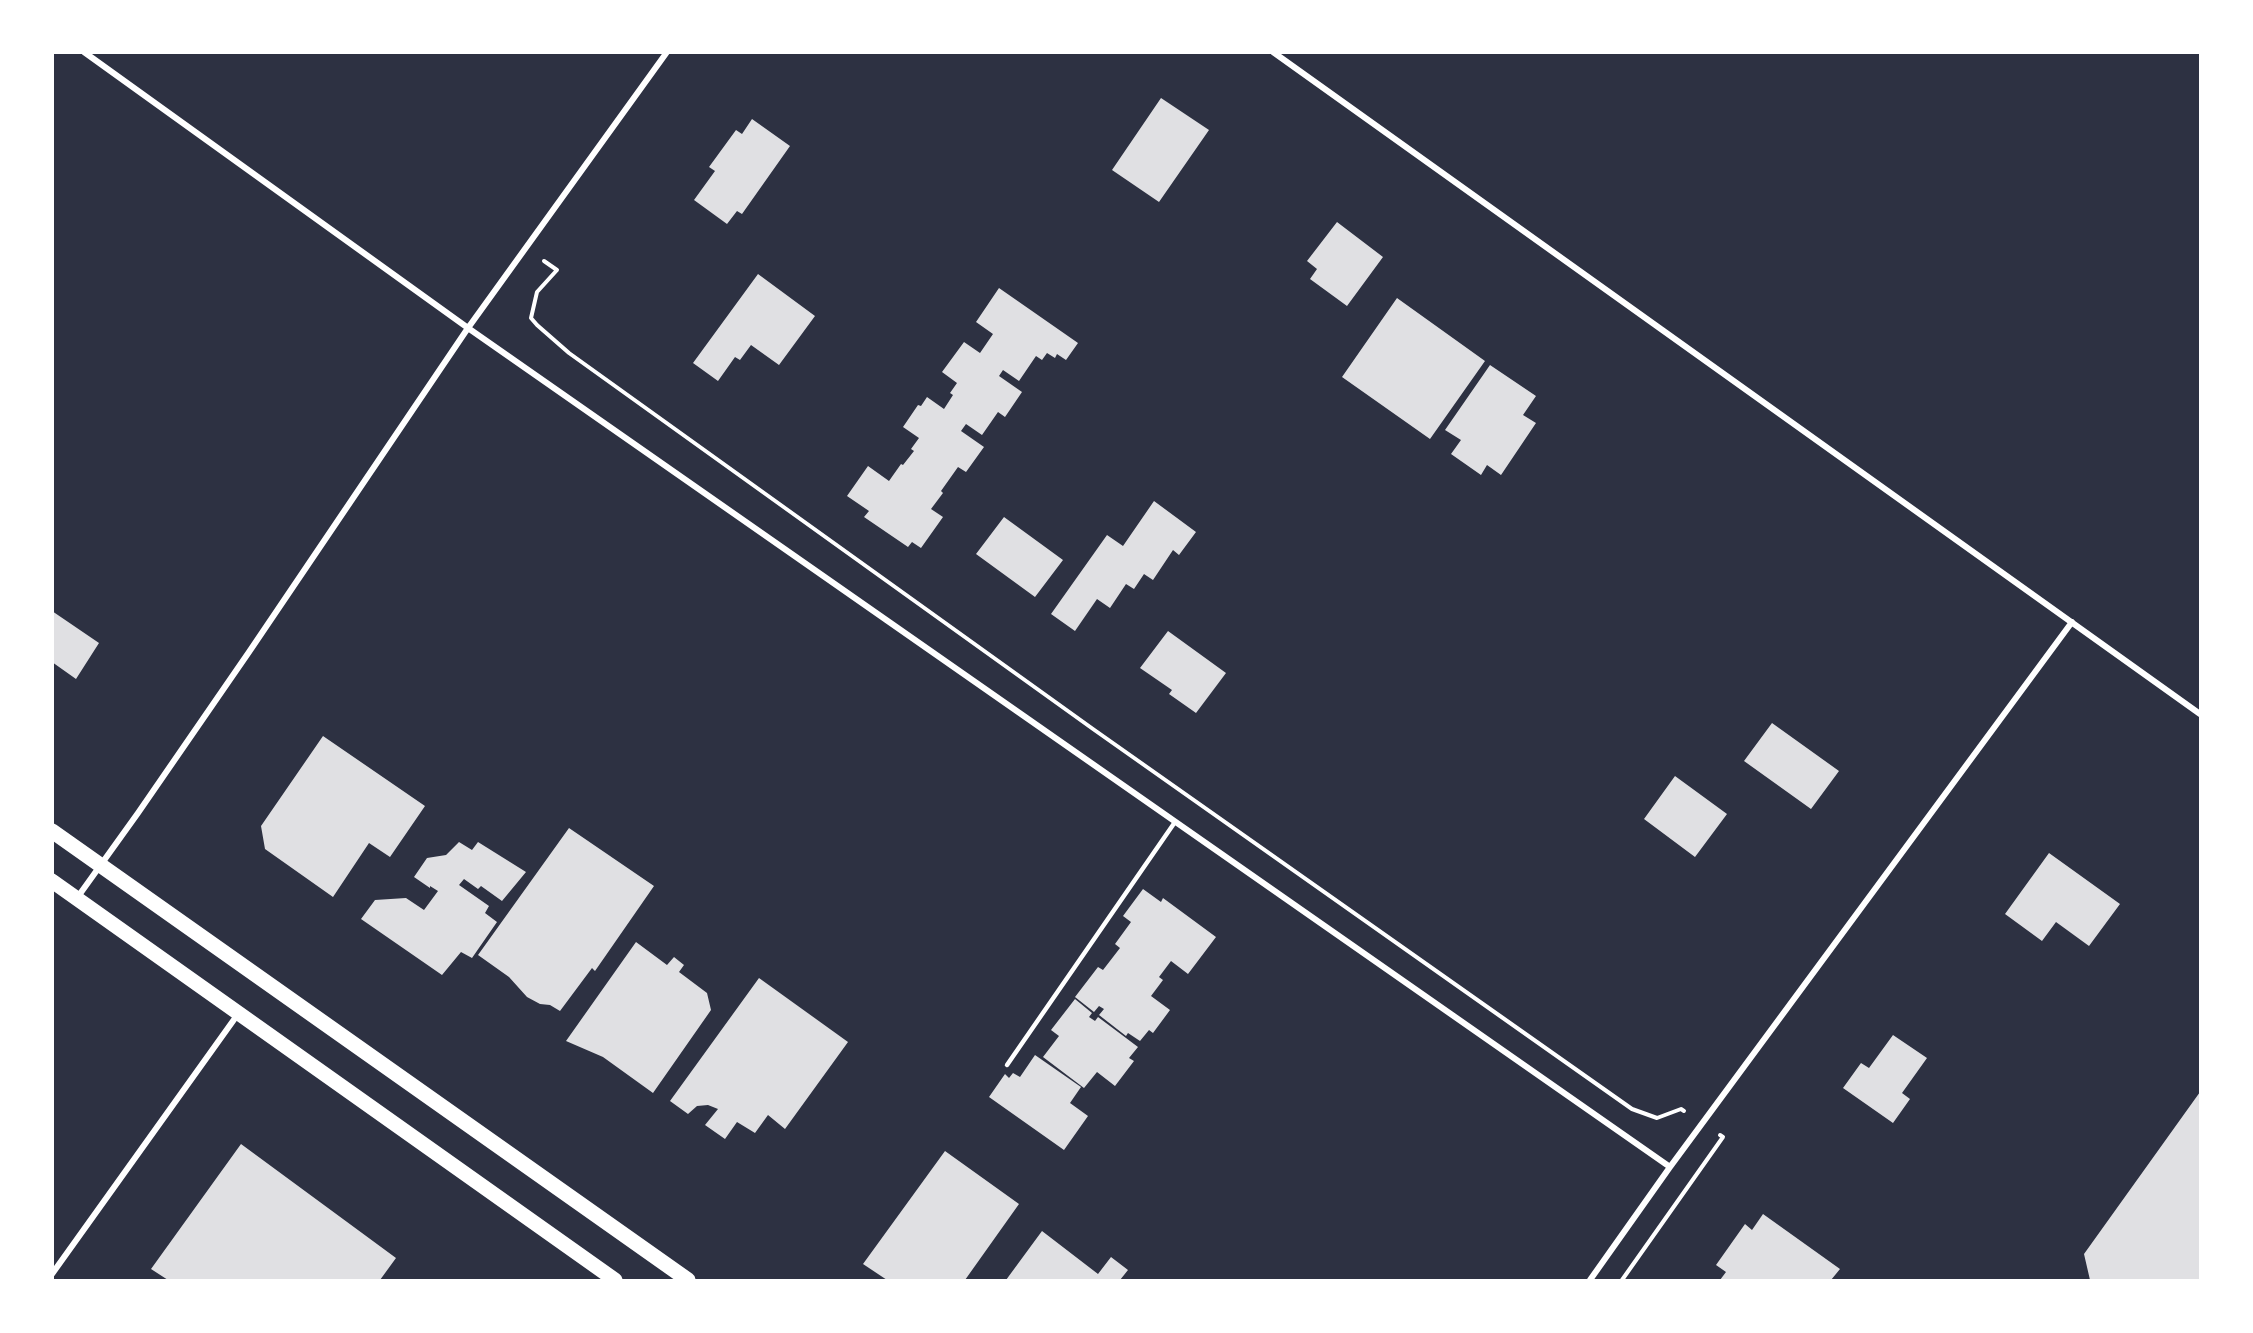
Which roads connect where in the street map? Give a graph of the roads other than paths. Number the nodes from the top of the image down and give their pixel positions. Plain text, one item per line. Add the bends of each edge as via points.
1 (84, 52) edge
2 (667, 52) edge
3 (1273, 52) edge
4 (468, 328) junction
5 (2072, 622) junction
6 (2200, 714) edge
7 (1175, 822) junction
8 (52, 831) edge
9 (101, 866) junction
10 (52, 881) edge
11 (76, 898) junction
12 (238, 1014) junction
13 (1007, 1065) dead end
14 (1670, 1167) junction
15 (52, 1274) edge
16 (615, 1281) edge
17 (688, 1281) edge
18 (1590, 1281) edge

1 - 4 street
2 - 4 street
3 - 5 street
4 - 7 street
4 - 9 street
5 - 6 street
5 - 14 street
7 - 13 lane
7 - 14 street
8 - 9 main road
9 - 11 street
9 - 17 main road
10 - 11 main road
11 - 12 main road
12 - 15 street
12 - 16 main road
14 - 18 street

